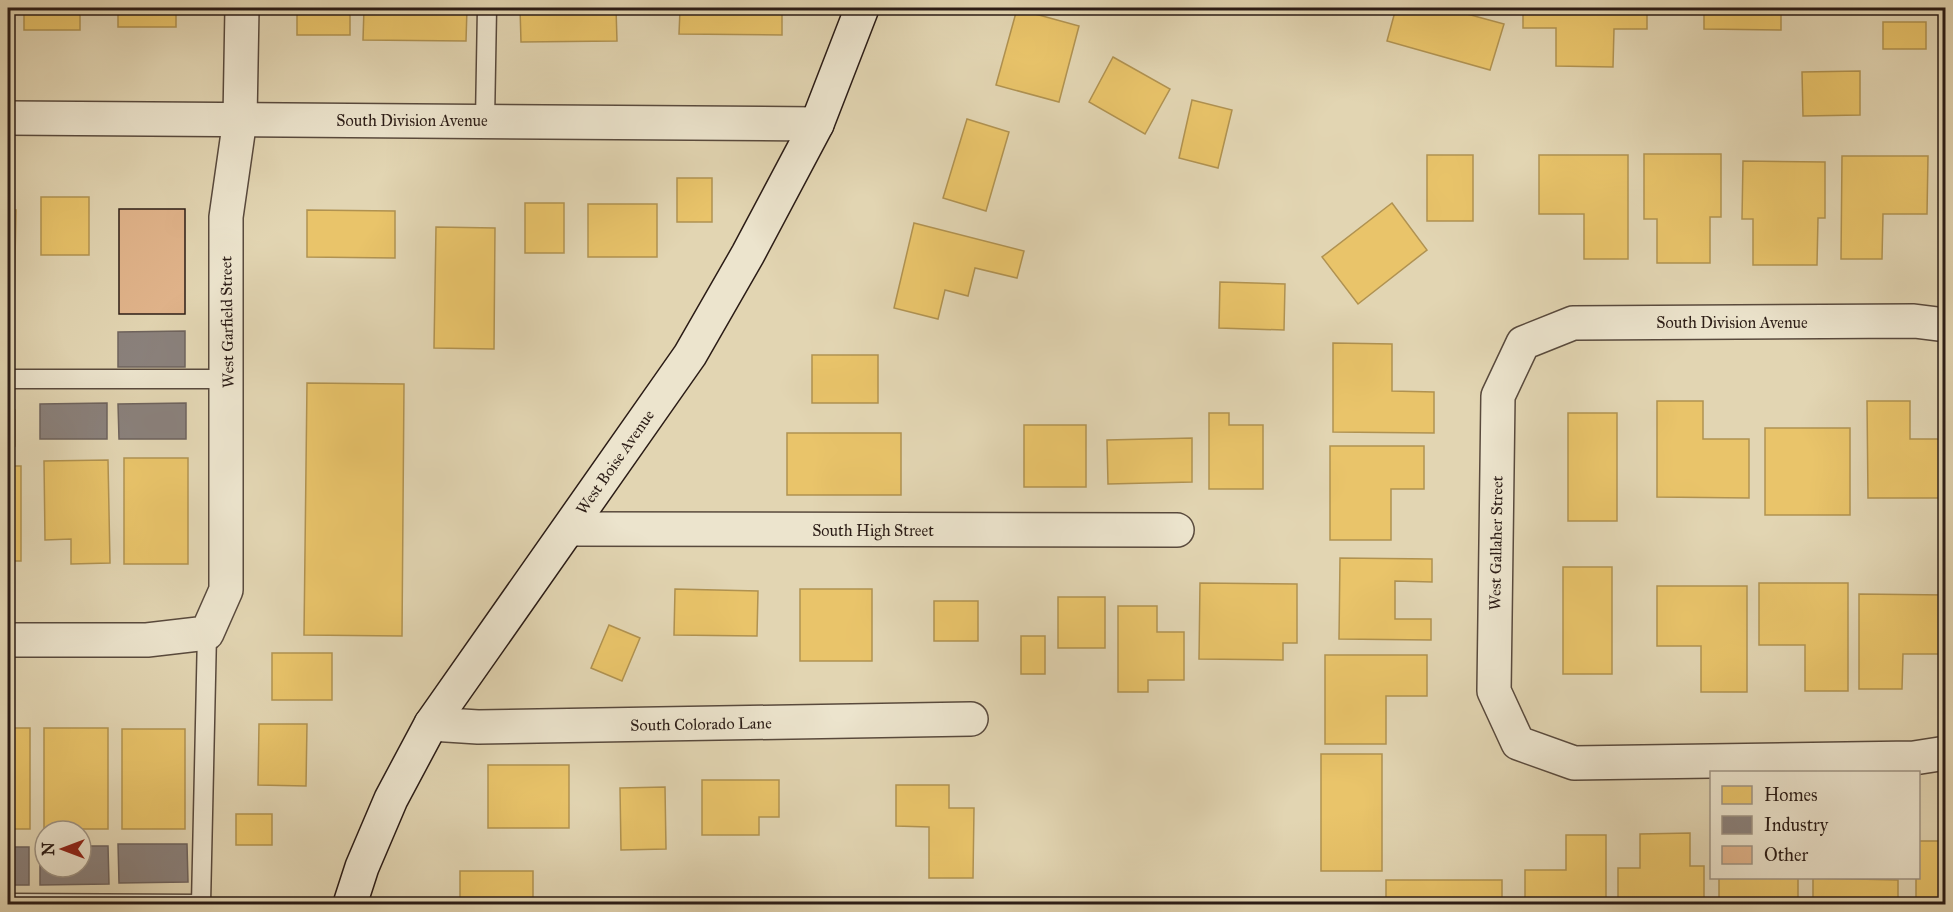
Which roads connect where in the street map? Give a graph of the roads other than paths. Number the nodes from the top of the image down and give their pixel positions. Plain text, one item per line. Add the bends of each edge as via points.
1 (242, 8) edge
2 (487, 8) edge
3 (862, 8) edge
4 (8, 118) edge
5 (240, 119) junction
6 (485, 121) junction
7 (816, 124) junction
8 (1946, 325) edge
9 (1523, 343) joint
10 (8, 379) edge
11 (227, 379) junction
12 (569, 529) junction
13 (1177, 530) dead end
14 (207, 633) junction
15 (8, 640) edge
16 (971, 719) dead end
17 (431, 724) junction
18 (1946, 753) edge
19 (8, 903) edge
20 (350, 904) edge

1 - 5 street, West Garfield Street
2 - 6 lane
3 - 7 street, West Boise Avenue
4 - 5 street, South Division Avenue
5 - 6 street, South Division Avenue
5 - 11 street, West Garfield Street via 226,217
6 - 7 street, South Division Avenue
7 - 12 street, West Boise Avenue via 690,355
8 - 9 street, South Division Avenue via 1914,321 1573,323
9 - 18 street, West Gallaher Street via 1498,396 1494,691 1518,743 1574,763 1914,758
10 - 11 lane
11 - 14 street, West Garfield Street via 226,590
12 - 13 street, South High Street
12 - 17 street, West Boise Avenue
14 - 15 street via 147,640
14 - 19 lane via 201,904
16 - 17 street, South Colorado Lane via 478,727
17 - 20 street, West Boise Avenue via 391,799

